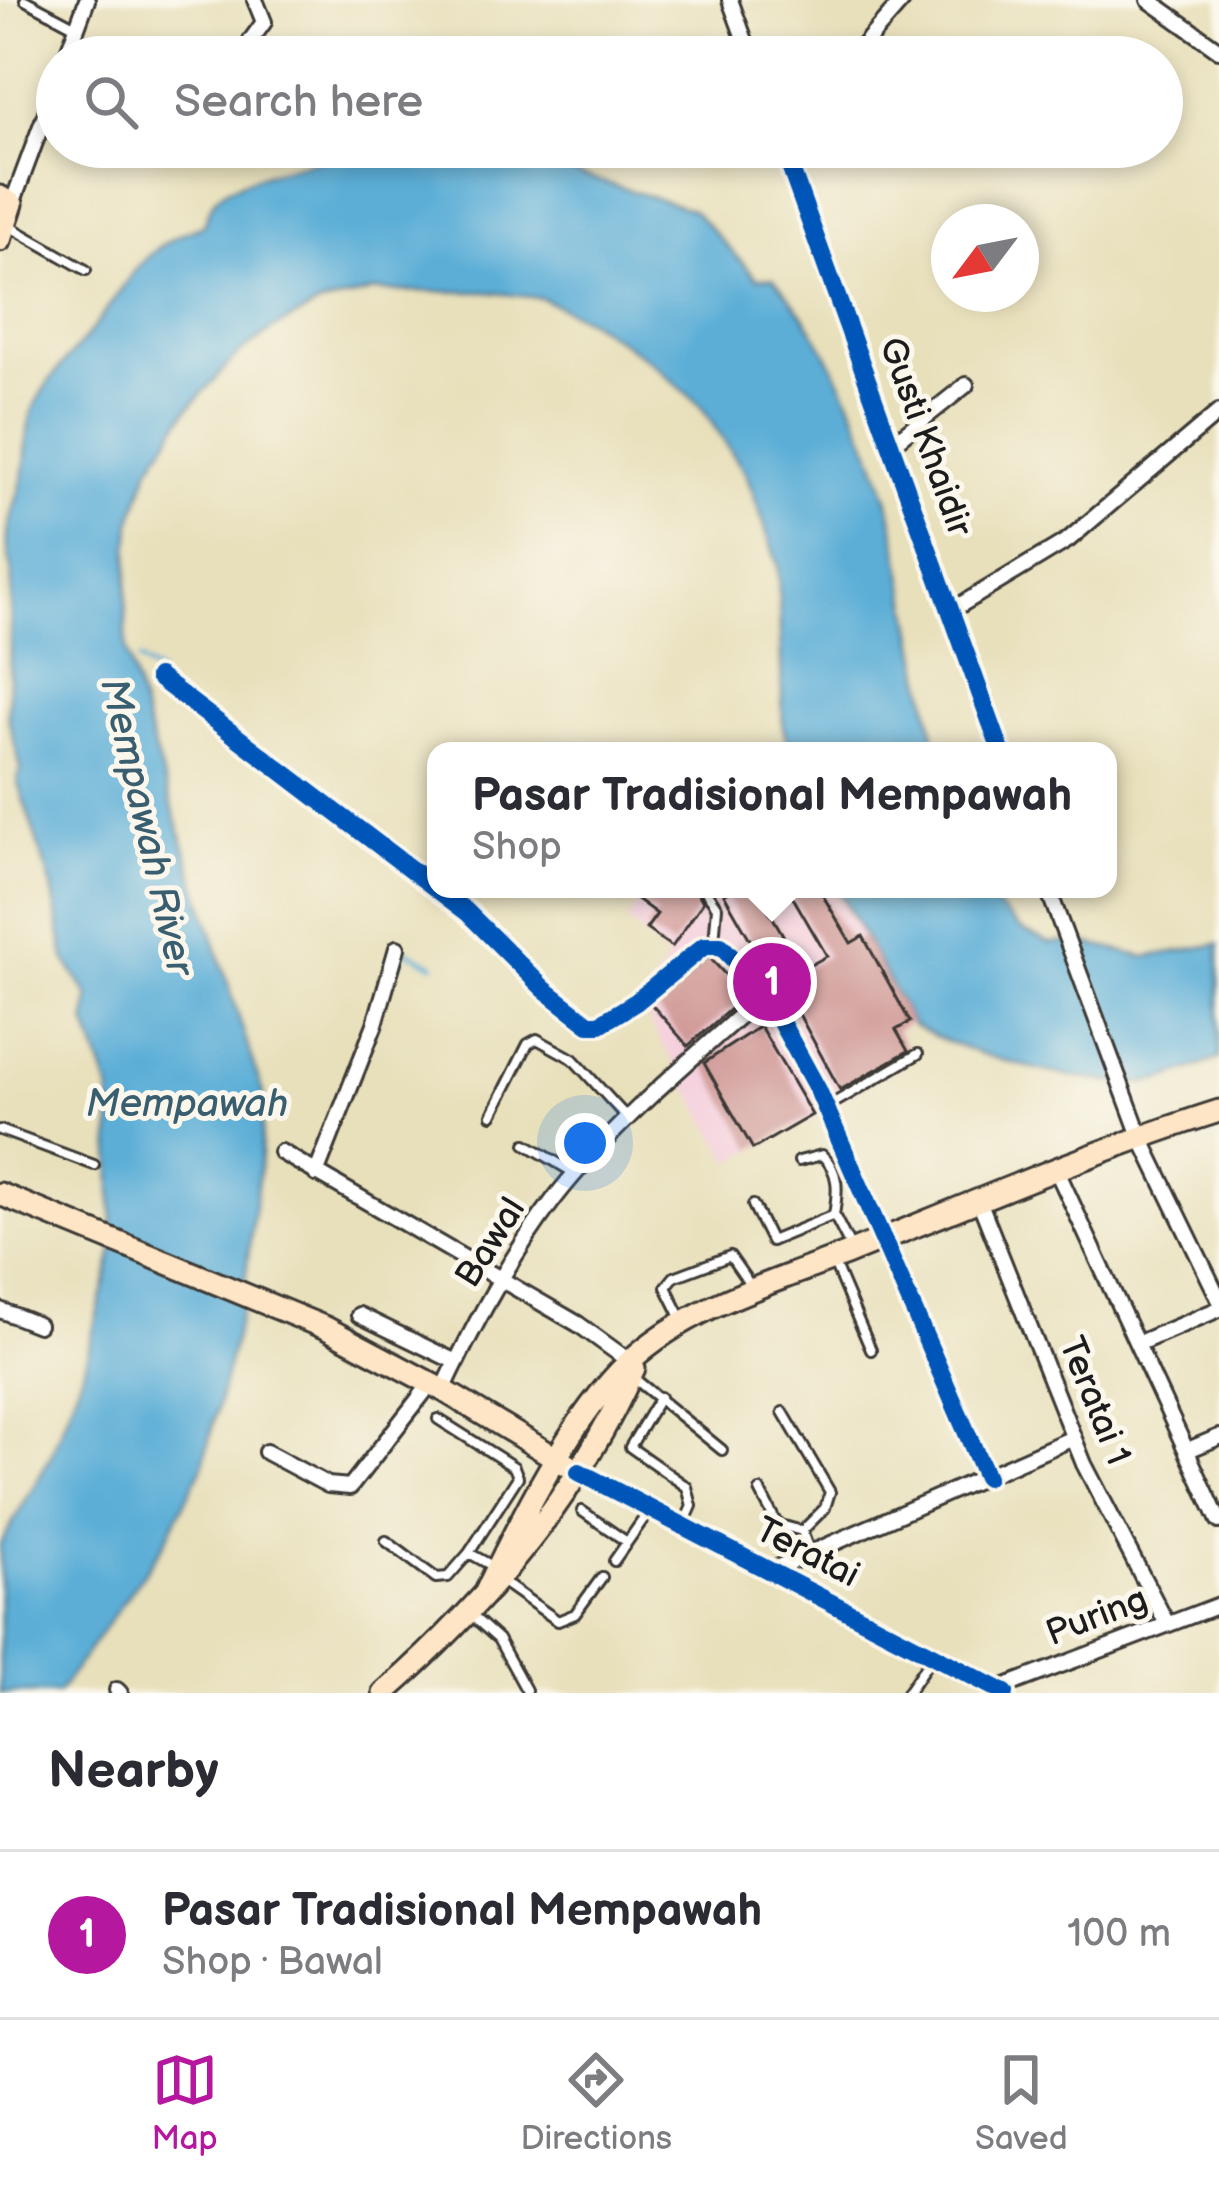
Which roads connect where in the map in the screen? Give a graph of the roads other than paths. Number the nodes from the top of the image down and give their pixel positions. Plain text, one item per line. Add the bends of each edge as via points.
1 (25, 0) edge
2 (87, 0) edge
3 (255, 0) edge
4 (730, 0) edge
5 (902, 0) edge
6 (1150, 0) edge
7 (77, 27) junction
8 (74, 36) edge
9 (254, 36) edge
10 (743, 36) edge
11 (871, 36) edge
12 (1219, 50) edge
13 (36, 135) edge
14 (792, 168) edge
15 (4, 216) edge
16 (86, 270) dead end
17 (966, 385) dead end
18 (1219, 412) edge
19 (893, 443) junction
20 (952, 610) junction
21 (158, 677) dead end
22 (998, 742) edge
23 (427, 882) edge
24 (448, 898) edge
25 (710, 898) edge
26 (1051, 898) edge
27 (714, 942) junction
28 (397, 948) dead end
29 (765, 993) junction
30 (918, 1054) dead end
31 (826, 1108) junction
32 (1219, 1111) edge
33 (492, 1115) dead end
34 (629, 1120) junction
35 (0, 1130) edge
36 (1141, 1136) junction
37 (526, 1144) dead end
38 (281, 1152) dead end
39 (800, 1161) dead end
40 (94, 1165) dead end
41 (1056, 1169) junction
42 (316, 1174) junction
43 (577, 1174) junction
44 (0, 1194) edge
45 (978, 1198) junction
46 (753, 1205) dead end
47 (835, 1215) junction
48 (883, 1239) junction
49 (842, 1255) junction
50 (502, 1280) junction
51 (754, 1290) junction
52 (1219, 1299) edge
53 (1219, 1309) edge
54 (0, 1310) edge
55 (359, 1315) dead end
56 (683, 1322) junction
57 (38, 1325) dead end
58 (1139, 1342) junction
59 (871, 1350) dead end
60 (456, 1362) junction
61 (635, 1363) junction
62 (437, 1386) junction
63 (660, 1396) junction
64 (783, 1412) dead end
65 (438, 1419) dead end
66 (1219, 1437) edge
67 (1073, 1438) junction
68 (722, 1450) dead end
69 (1188, 1450) junction
70 (266, 1452) dead end
71 (557, 1460) junction
72 (578, 1472) junction
73 (986, 1477) junction
74 (760, 1491) dead end
75 (582, 1511) dead end
76 (649, 1511) junction
77 (1217, 1513) edge
78 (682, 1527) junction
79 (802, 1531) junction
80 (386, 1540) dead end
81 (627, 1542) junction
82 (469, 1553) junction
83 (811, 1554) junction
84 (614, 1561) dead end
85 (772, 1570) junction
86 (602, 1577) dead end
87 (494, 1581) junction
88 (1219, 1605) edge
89 (468, 1612) junction
90 (1166, 1622) junction
91 (932, 1655) junction
92 (526, 1690) dead end
93 (1001, 1691) edge
94 (387, 1692) edge
95 (908, 1693) edge

1 - 7 lane
2 - 7 street
3 - 9 street via 263,22
4 - 10 street
5 - 11 street
6 - 12 street
7 - 8 street
13 - 15 street
14 - 19 street, Gusti Khaidir
15 - 16 lane
17 - 19 street
18 - 20 street via 1068,540
19 - 20 street, Gusti Khaidir
20 - 22 street, Gusti Khaidir
21 - 23 street
24 - 27 street via 589,1024 625,1010
25 - 27 lane
26 - 36 street
27 - 29 street
28 - 42 street
29 - 31 street
29 - 34 street, Bawal
30 - 31 lane
31 - 48 street
32 - 36 main road
33 - 34 lane via 537,1039 597,1080
34 - 43 street, Bawal
35 - 40 lane
36 - 41 main road
36 - 52 street
37 - 43 lane
38 - 42 street
39 - 47 lane via 822,1154 831,1164
41 - 45 main road
41 - 58 street
42 - 50 street
43 - 50 street, Bawal
44 - 62 main road, Teratai via 236,1287
45 - 48 main road
45 - 67 street, Teratai 1
46 - 47 lane via 772,1241
47 - 49 lane
48 - 49 main road
48 - 73 street
49 - 51 main road
49 - 59 lane
50 - 60 street, Bawal
50 - 61 street
51 - 56 main road
51 - 56 lane via 730,1256 690,1270 666,1287
53 - 58 street
54 - 57 street
55 - 60 street
56 - 61 main road
58 - 69 street
60 - 62 street, Bawal
61 - 63 lane
61 - 71 main road
61 - 72 main road
62 - 70 street, Bawal via 350,1487
62 - 71 main road, Teratai
63 - 68 lane
63 - 78 lane via 630,1448 687,1486 692,1506
64 - 79 lane via 830,1492
65 - 82 lane via 517,1470
66 - 69 street
67 - 73 street
67 - 90 street, Teratai 1
69 - 77 street
71 - 72 main road, Teratai
71 - 87 main road
72 - 76 street, Teratai
72 - 87 main road
73 - 83 street
74 - 79 lane via 777,1524
75 - 81 lane
76 - 78 street, Teratai
76 - 81 lane
78 - 85 street, Teratai
79 - 83 lane
80 - 82 lane via 436,1578 448,1577
81 - 84 lane
82 - 87 lane
83 - 85 street
85 - 91 street, Teratai
86 - 87 lane via 575,1614 558,1621
87 - 89 main road
88 - 90 street, Puring
89 - 92 lane via 498,1639
89 - 94 main road
90 - 93 street, Puring
91 - 93 street, Teratai
91 - 95 lane

